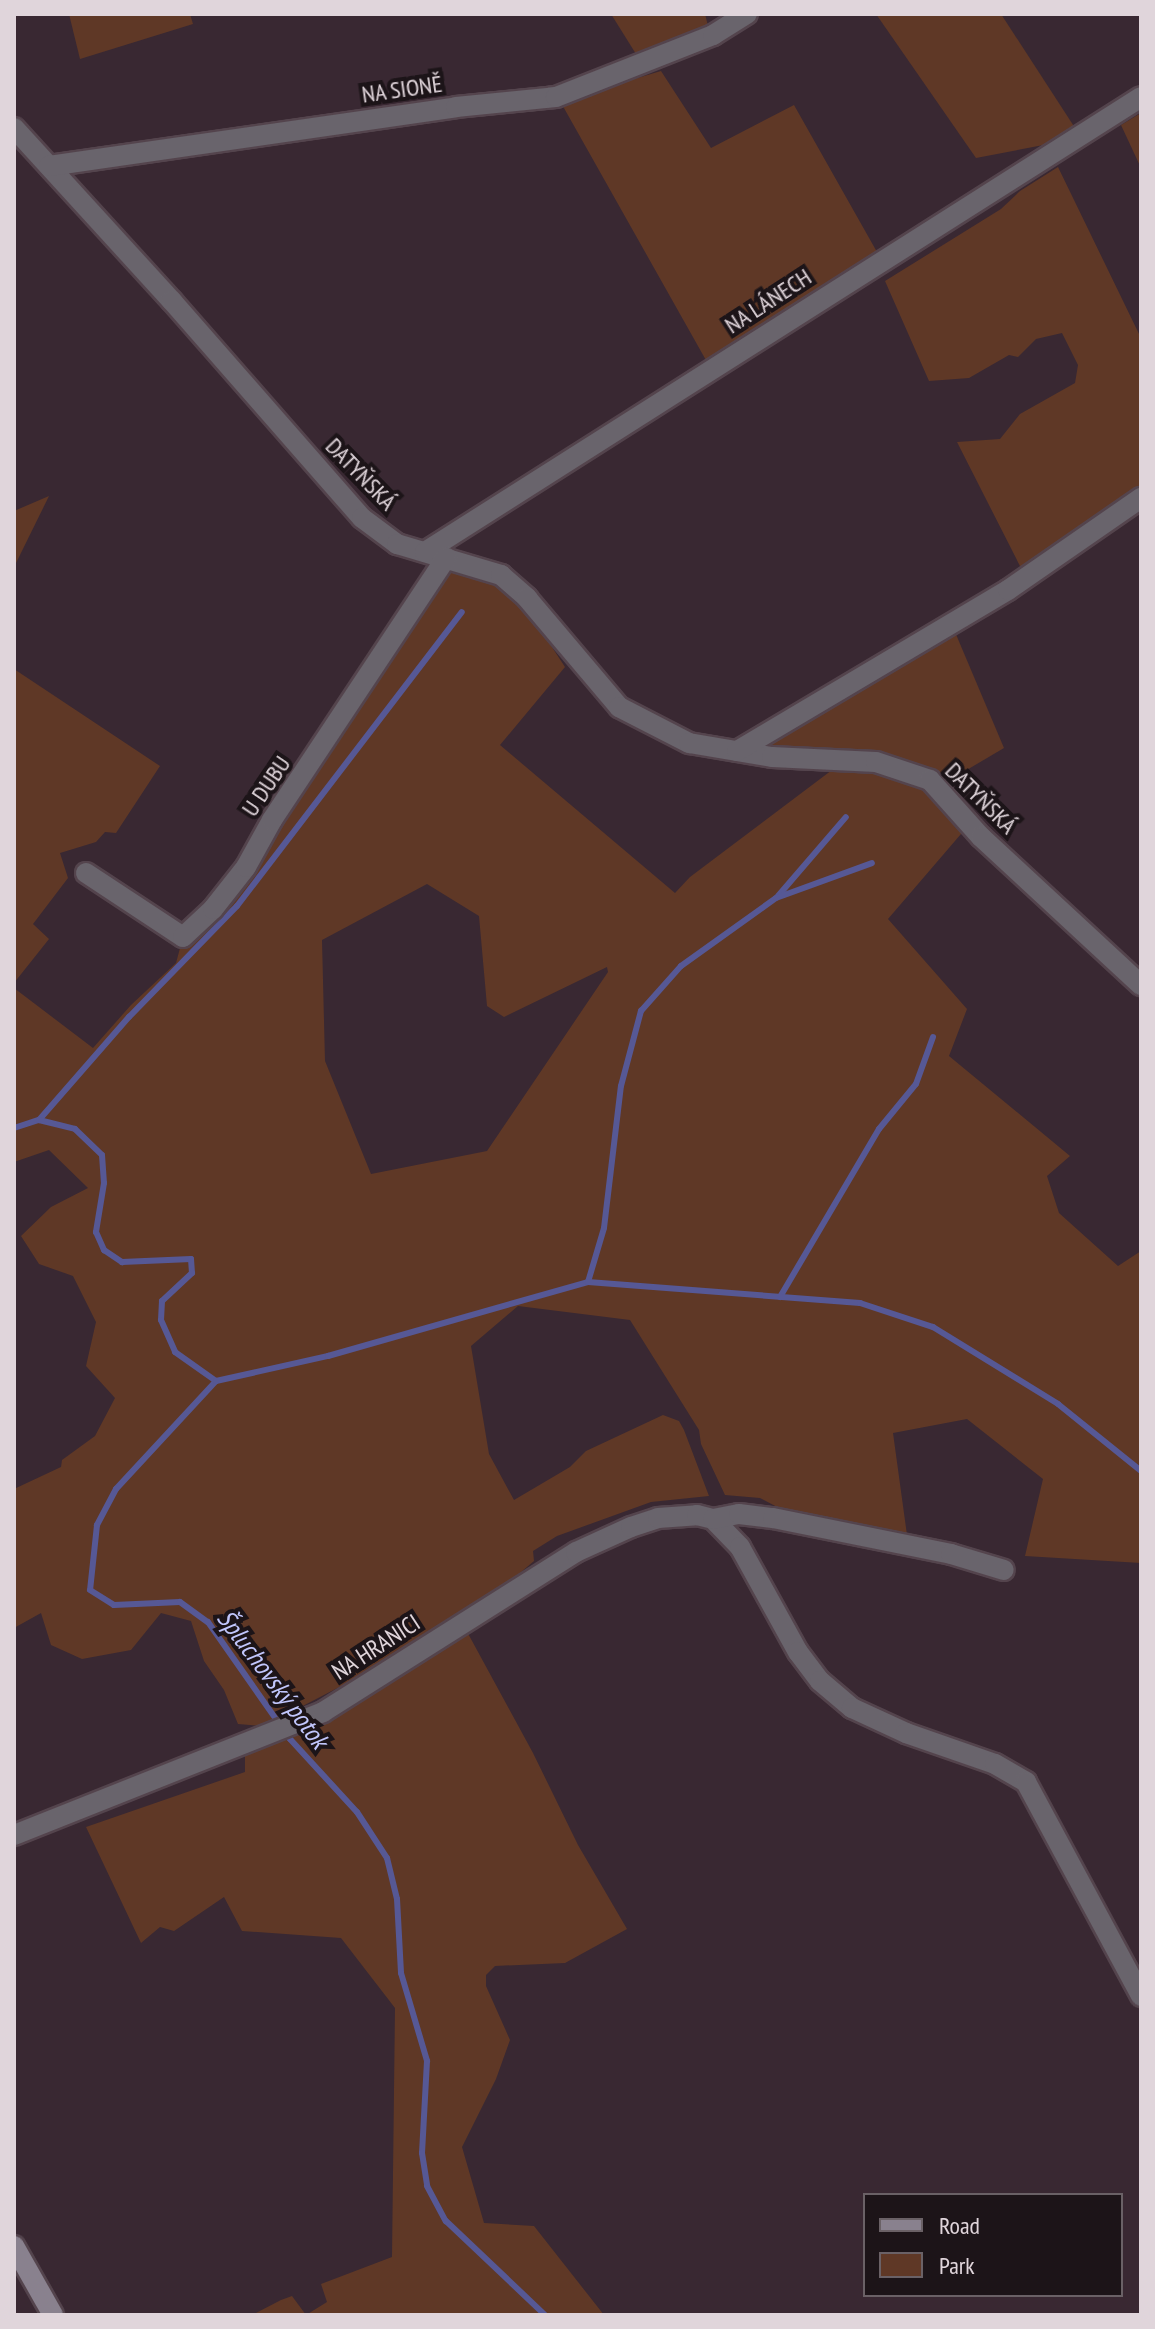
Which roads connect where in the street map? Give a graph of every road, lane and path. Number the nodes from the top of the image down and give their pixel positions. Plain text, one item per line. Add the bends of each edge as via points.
1 (747, 14) edge
2 (1141, 97) edge
3 (14, 128) edge
4 (49, 166) junction
5 (1141, 498) edge
6 (425, 552) junction
7 (446, 558) junction
8 (737, 751) junction
9 (86, 873) dead end
10 (1141, 985) edge
11 (713, 1519) junction
12 (1004, 1570) dead end
13 (14, 1835) edge
14 (1141, 1996) edge
15 (14, 2246) edge
16 (53, 2315) edge

1 - 4 street, NA SIONĚ via 713,35 556,97
2 - 6 street, NA LÁNECH
3 - 4 street, DATYŇSKÁ
4 - 6 street, DATYŇSKÁ via 362,518 397,544
5 - 8 street via 1008,590
6 - 7 street, DATYŇSKÁ
7 - 8 street, DATYŇSKÁ via 501,575 527,598 619,707 689,743
7 - 9 street, U DUBU via 271,821 246,867 183,937
8 - 10 street, DATYŇSKÁ via 876,762 930,780 981,837
11 - 12 street, NA HRANICI via 739,1514 773,1518
11 - 13 street, NA HRANICI via 687,1515 631,1527 576,1552 323,1712
11 - 14 street via 740,1547 798,1652 830,1690 852,1708 892,1727 995,1764 1026,1782
15 - 16 street

